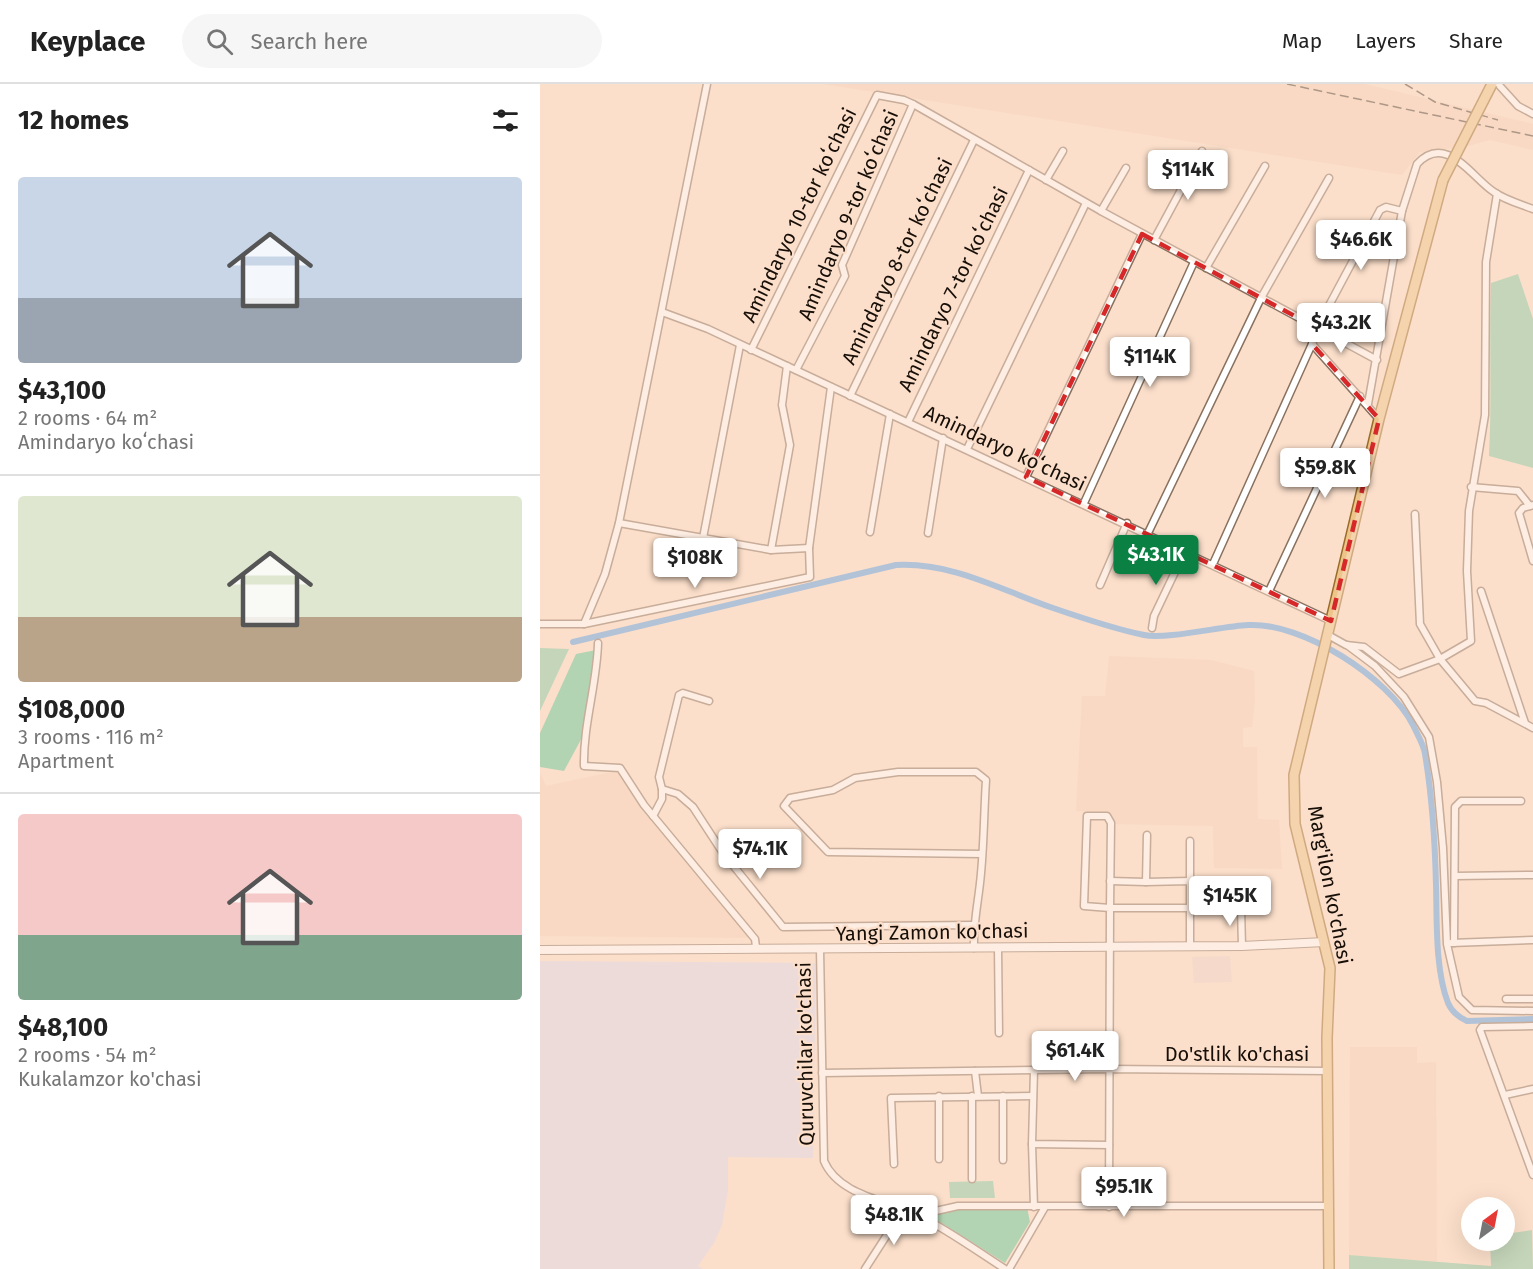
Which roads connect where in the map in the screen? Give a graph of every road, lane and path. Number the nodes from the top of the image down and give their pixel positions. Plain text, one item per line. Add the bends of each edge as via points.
1 (707, 84) edge
2 (1492, 84) edge
3 (1498, 84) edge
4 (913, 104) junction
5 (1533, 114) edge
6 (974, 140) junction
7 (1064, 151) dead end
8 (1202, 151) dead end
9 (1265, 166) dead end
10 (1126, 168) dead end
11 (1029, 170) junction
12 (1329, 178) dead end
13 (1046, 180) junction
14 (1497, 194) junction
15 (1086, 203) junction
16 (1533, 209) edge
17 (1101, 211) junction
18 (1402, 211) junction
19 (1142, 234) junction
20 (1154, 240) junction
21 (1194, 262) junction
22 (1206, 268) junction
23 (1261, 298) junction
24 (662, 312) junction
25 (1317, 328) junction
26 (1312, 344) junction
27 (740, 345) junction
28 (751, 350) junction
29 (1377, 360) junction
30 (787, 366) junction
31 (796, 370) junction
32 (831, 387) junction
33 (850, 396) junction
34 (1360, 396) junction
35 (1368, 404) junction
36 (890, 414) junction
37 (1379, 419) junction
38 (908, 422) junction
39 (943, 438) junction
40 (967, 449) junction
41 (1026, 477) junction
42 (1471, 487) junction
43 (1084, 503) junction
44 (1531, 506) edge
45 (1415, 514) dead end
46 (619, 523) junction
47 (1127, 523) junction
48 (870, 532) dead end
49 (928, 533) dead end
50 (1148, 533) junction
51 (703, 538) junction
52 (809, 548) junction
53 (771, 550) junction
54 (1185, 551) junction
55 (1533, 561) edge
56 (1213, 564) junction
57 (1100, 585) dead end
58 (1269, 591) junction
59 (1481, 591) dead end
60 (1331, 621) junction
61 (540, 624) edge
62 (584, 624) junction
63 (1152, 628) dead end
64 (1327, 637) junction
65 (598, 643) dead end
66 (1346, 645) junction
67 (1440, 659) junction
68 (709, 701) dead end
69 (1525, 723) junction
70 (1533, 728) edge
71 (662, 789) junction
72 (1521, 801) dead end
73 (653, 816) junction
74 (1147, 835) dead end
75 (1190, 841) dead end
76 (982, 854) junction
77 (1533, 875) edge
78 (1455, 876) junction
79 (1110, 881) junction
80 (1190, 881) junction
81 (1146, 882) junction
82 (1110, 908) junction
83 (1190, 908) junction
84 (1242, 908) junction
85 (973, 925) junction
86 (1533, 940) edge
87 (1324, 942) junction
88 (1451, 943) junction
89 (1110, 946) junction
90 (1190, 946) junction
91 (1242, 946) junction
92 (756, 947) junction
93 (974, 948) junction
94 (998, 948) junction
95 (820, 949) junction
96 (540, 950) edge
97 (1506, 999) dead end
98 (1533, 999) edge
99 (1533, 1011) edge
100 (1533, 1026) edge
101 (999, 1033) dead end
102 (1109, 1069) junction
103 (1034, 1070) junction
104 (975, 1071) junction
105 (1328, 1071) junction
106 (822, 1073) junction
107 (1533, 1089) edge
108 (1505, 1095) junction
109 (939, 1096) junction
110 (975, 1096) junction
111 (1003, 1096) junction
112 (1033, 1096) junction
113 (1032, 1144) junction
114 (1109, 1145) junction
115 (939, 1159) dead end
116 (1003, 1160) dead end
117 (894, 1164) dead end
118 (1533, 1174) edge
119 (972, 1179) dead end
120 (1328, 1206) junction
121 (1034, 1207) junction
122 (1045, 1207) junction
123 (1109, 1207) junction
124 (903, 1210) junction
125 (918, 1215) junction
126 (865, 1269) edge
127 (1007, 1269) edge
128 (1329, 1269) edge

1 - 24 street
2 - 37 main road, bridge via 1443,180
3 - 5 street via 1518,106
4 - 6 street
4 - 28 street, Amindaryo 10-tor koʻchasi via 877,95
4 - 31 street, Amindaryo 9-tor koʻchasi via 842,265 844,276
6 - 11 street
6 - 33 street, Amindaryo 8-tor koʻchasi
7 - 13 street
8 - 20 street
9 - 22 street
10 - 17 street
11 - 13 street
11 - 38 street, Amindaryo 7-tor koʻchasi
12 - 23 street
13 - 15 street
14 - 16 street
14 - 18 street via 1481,184 1463,162 1437,154 1421,159 1417,165
14 - 42 street via 1486,262 1485,415
15 - 17 street
15 - 40 street
17 - 19 street
18 - 25 street via 1386,207 1380,210
18 - 29 street
19 - 20 street
19 - 41 street
20 - 21 street
21 - 22 street
21 - 43 street
22 - 23 street
23 - 25 street
23 - 50 street
24 - 27 street, Amindaryo koʻchasi
24 - 46 street
25 - 26 street
25 - 29 street
26 - 34 street
26 - 56 street
27 - 28 street, Amindaryo koʻchasi
27 - 51 street
28 - 30 street, Amindaryo koʻchasi
29 - 35 street
30 - 31 street, Amindaryo koʻchasi
30 - 53 street via 782,405 790,445
31 - 32 street, Amindaryo koʻchasi
32 - 33 street, Amindaryo koʻchasi
32 - 52 street
33 - 36 street, Amindaryo koʻchasi
34 - 35 street
34 - 58 street
35 - 37 street
36 - 38 street, Amindaryo koʻchasi
36 - 48 street
37 - 60 main road
38 - 39 street, Amindaryo koʻchasi
39 - 40 street, Amindaryo koʻchasi
39 - 49 street
40 - 41 street, Amindaryo koʻchasi
41 - 43 street, Amindaryo koʻchasi
42 - 44 street via 1518,491
42 - 67 street via 1467,571 1472,641
43 - 47 street, Amindaryo koʻchasi
44 - 55 street via 1520,513
45 - 67 street via 1420,624
46 - 51 street
46 - 62 street via 605,574
47 - 50 street, Amindaryo koʻchasi
47 - 57 street
50 - 54 street, Amindaryo koʻchasi
51 - 53 street
52 - 53 street
52 - 62 street via 810,578
54 - 56 street, Amindaryo koʻchasi
54 - 63 street
56 - 58 street, Amindaryo koʻchasi
58 - 60 street, Amindaryo koʻchasi
59 - 69 street
60 - 64 main road
61 - 62 street
64 - 66 street
64 - 87 main road, Marg'ilon ko'chasi via 1294,775 1295,824
65 - 73 street via 584,766 620,768
66 - 67 street via 1364,647 1399,674
66 - 88 street via 1375,666 1404,697 1429,737 1437,783
67 - 69 street via 1475,701
68 - 71 street via 679,694 659,777
69 - 70 street
71 - 73 street via 662,799
71 - 85 street via 678,794 693,807 723,853 783,927
72 - 78 street via 1457,803
73 - 92 street via 755,939
74 - 81 street
75 - 80 street
76 - 76 street via 986,780 976,772 898,772 855,777 833,790 790,798 784,806 828,852
76 - 85 street
77 - 78 street
78 - 88 street
79 - 81 street
79 - 82 street
79 - 82 street via 1110,818 1087,816 1084,906
80 - 81 street
80 - 83 street
80 - 84 street via 1240,884
82 - 83 street
82 - 89 street
83 - 84 street
83 - 90 street
84 - 91 street
85 - 93 street
86 - 88 street
87 - 91 street, Yangi Zamon ko'chasi
87 - 105 main road, Marg'ilon ko'chasi via 1330,968
88 - 99 street via 1463,1004 1485,1012
89 - 90 street, Yangi Zamon ko'chasi
89 - 94 street, Yangi Zamon ko'chasi
89 - 102 street
90 - 91 street, Yangi Zamon ko'chasi
92 - 95 street, Yangi Zamon ko'chasi
92 - 96 street, Yangi Zamon ko'chasi
93 - 94 street, Yangi Zamon ko'chasi
93 - 95 street, Yangi Zamon ko'chasi
94 - 101 street
95 - 106 street, Quruvchilar ko'chasi
97 - 98 street
100 - 108 street via 1480,1030
102 - 103 street, Do'stlik ko'chasi
102 - 105 street, Do'stlik ko'chasi
102 - 114 street
103 - 104 street, Do'stlik ko'chasi
103 - 112 street
104 - 106 street, Do'stlik ko'chasi
104 - 110 street
105 - 120 main road, Marg'ilon ko'chasi
106 - 124 street, Quruvchilar ko'chasi via 827,1168 849,1187
107 - 108 street
108 - 118 street
109 - 110 street
109 - 115 street
109 - 117 street via 891,1098
110 - 111 street
110 - 119 street
111 - 112 street
111 - 116 street
112 - 113 street
113 - 114 street
113 - 121 street
114 - 123 street
120 - 123 street
120 - 128 main road, Marg'ilon ko'chasi
121 - 122 street
121 - 125 street via 958,1206
122 - 123 street
122 - 127 street
124 - 125 street, Quruvchilar ko'chasi
124 - 126 street
125 - 127 street, Quruvchilar ko'chasi

